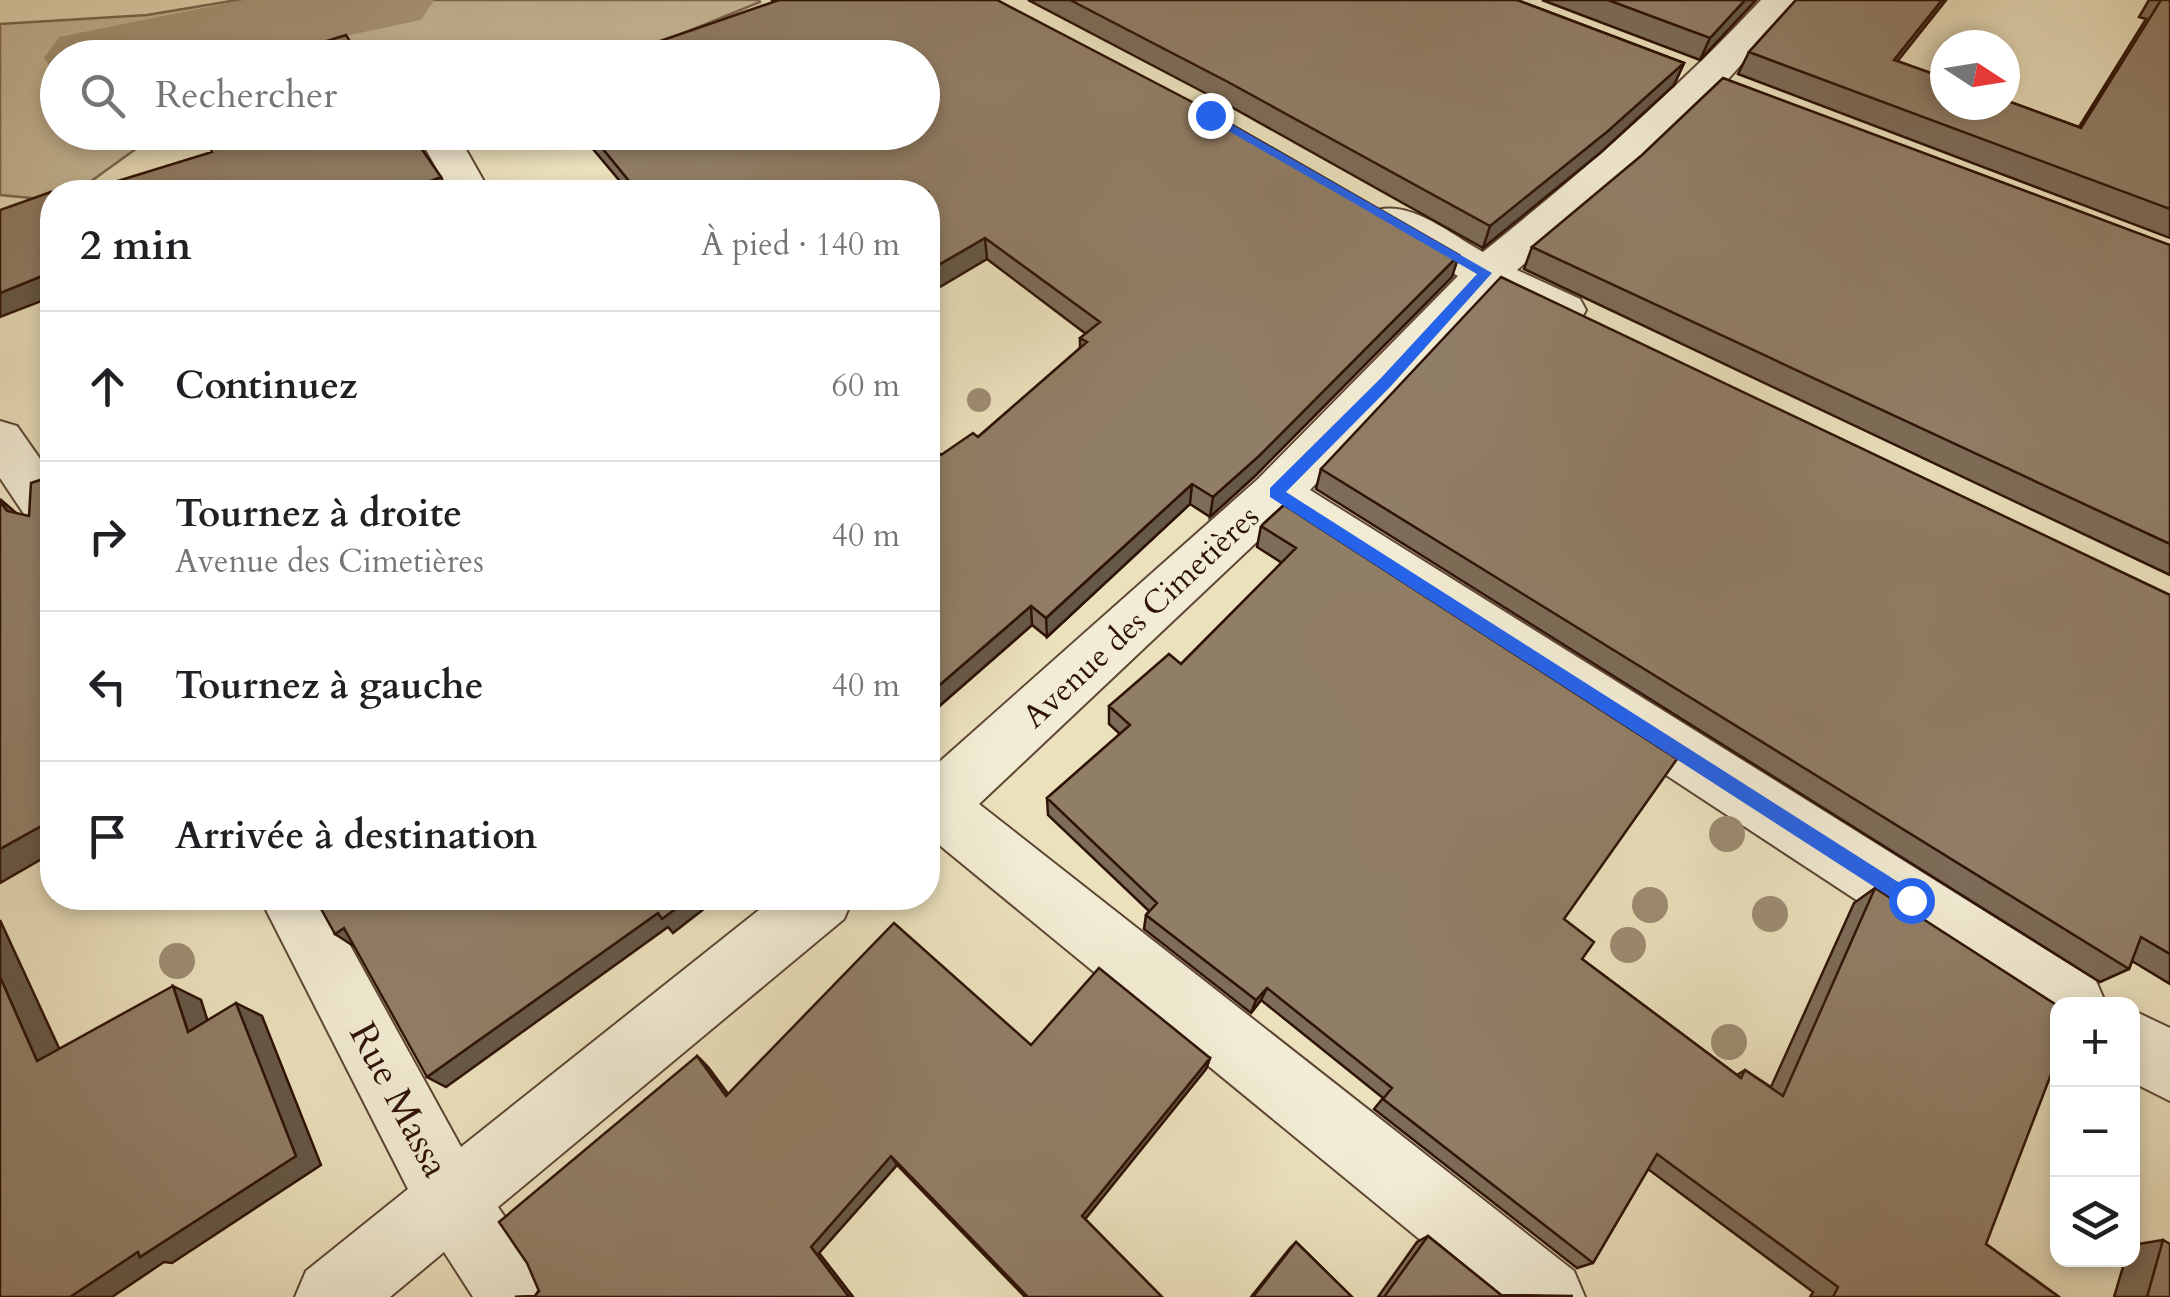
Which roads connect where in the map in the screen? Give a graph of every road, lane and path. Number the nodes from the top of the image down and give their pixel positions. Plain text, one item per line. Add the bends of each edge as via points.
1 (1781, 0) edge
2 (446, 150) edge
3 (463, 180) edge
4 (1365, 204) edge
5 (1486, 273) junction
6 (1594, 324) edge
7 (0, 438) edge
8 (1276, 492) junction
9 (40, 497) edge
10 (940, 797) edge
11 (940, 814) edge
12 (297, 910) edge
13 (807, 910) edge
14 (2062, 997) edge
15 (2140, 1048) edge
16 (2170, 1067) edge
17 (452, 1199) junction
18 (332, 1297) edge
19 (516, 1297) edge
20 (1548, 1297) edge

1 - 5 street, Avenue des Cimetières via 1616,165
2 - 3 street
4 - 5 street
5 - 6 street
5 - 8 street, Avenue des Cimetières
7 - 9 street
8 - 10 street, Avenue des Cimetières
8 - 14 street
11 - 20 street
12 - 17 street, Rue Massa
13 - 17 street
15 - 16 street
17 - 18 street
17 - 19 street, Rue Massa

